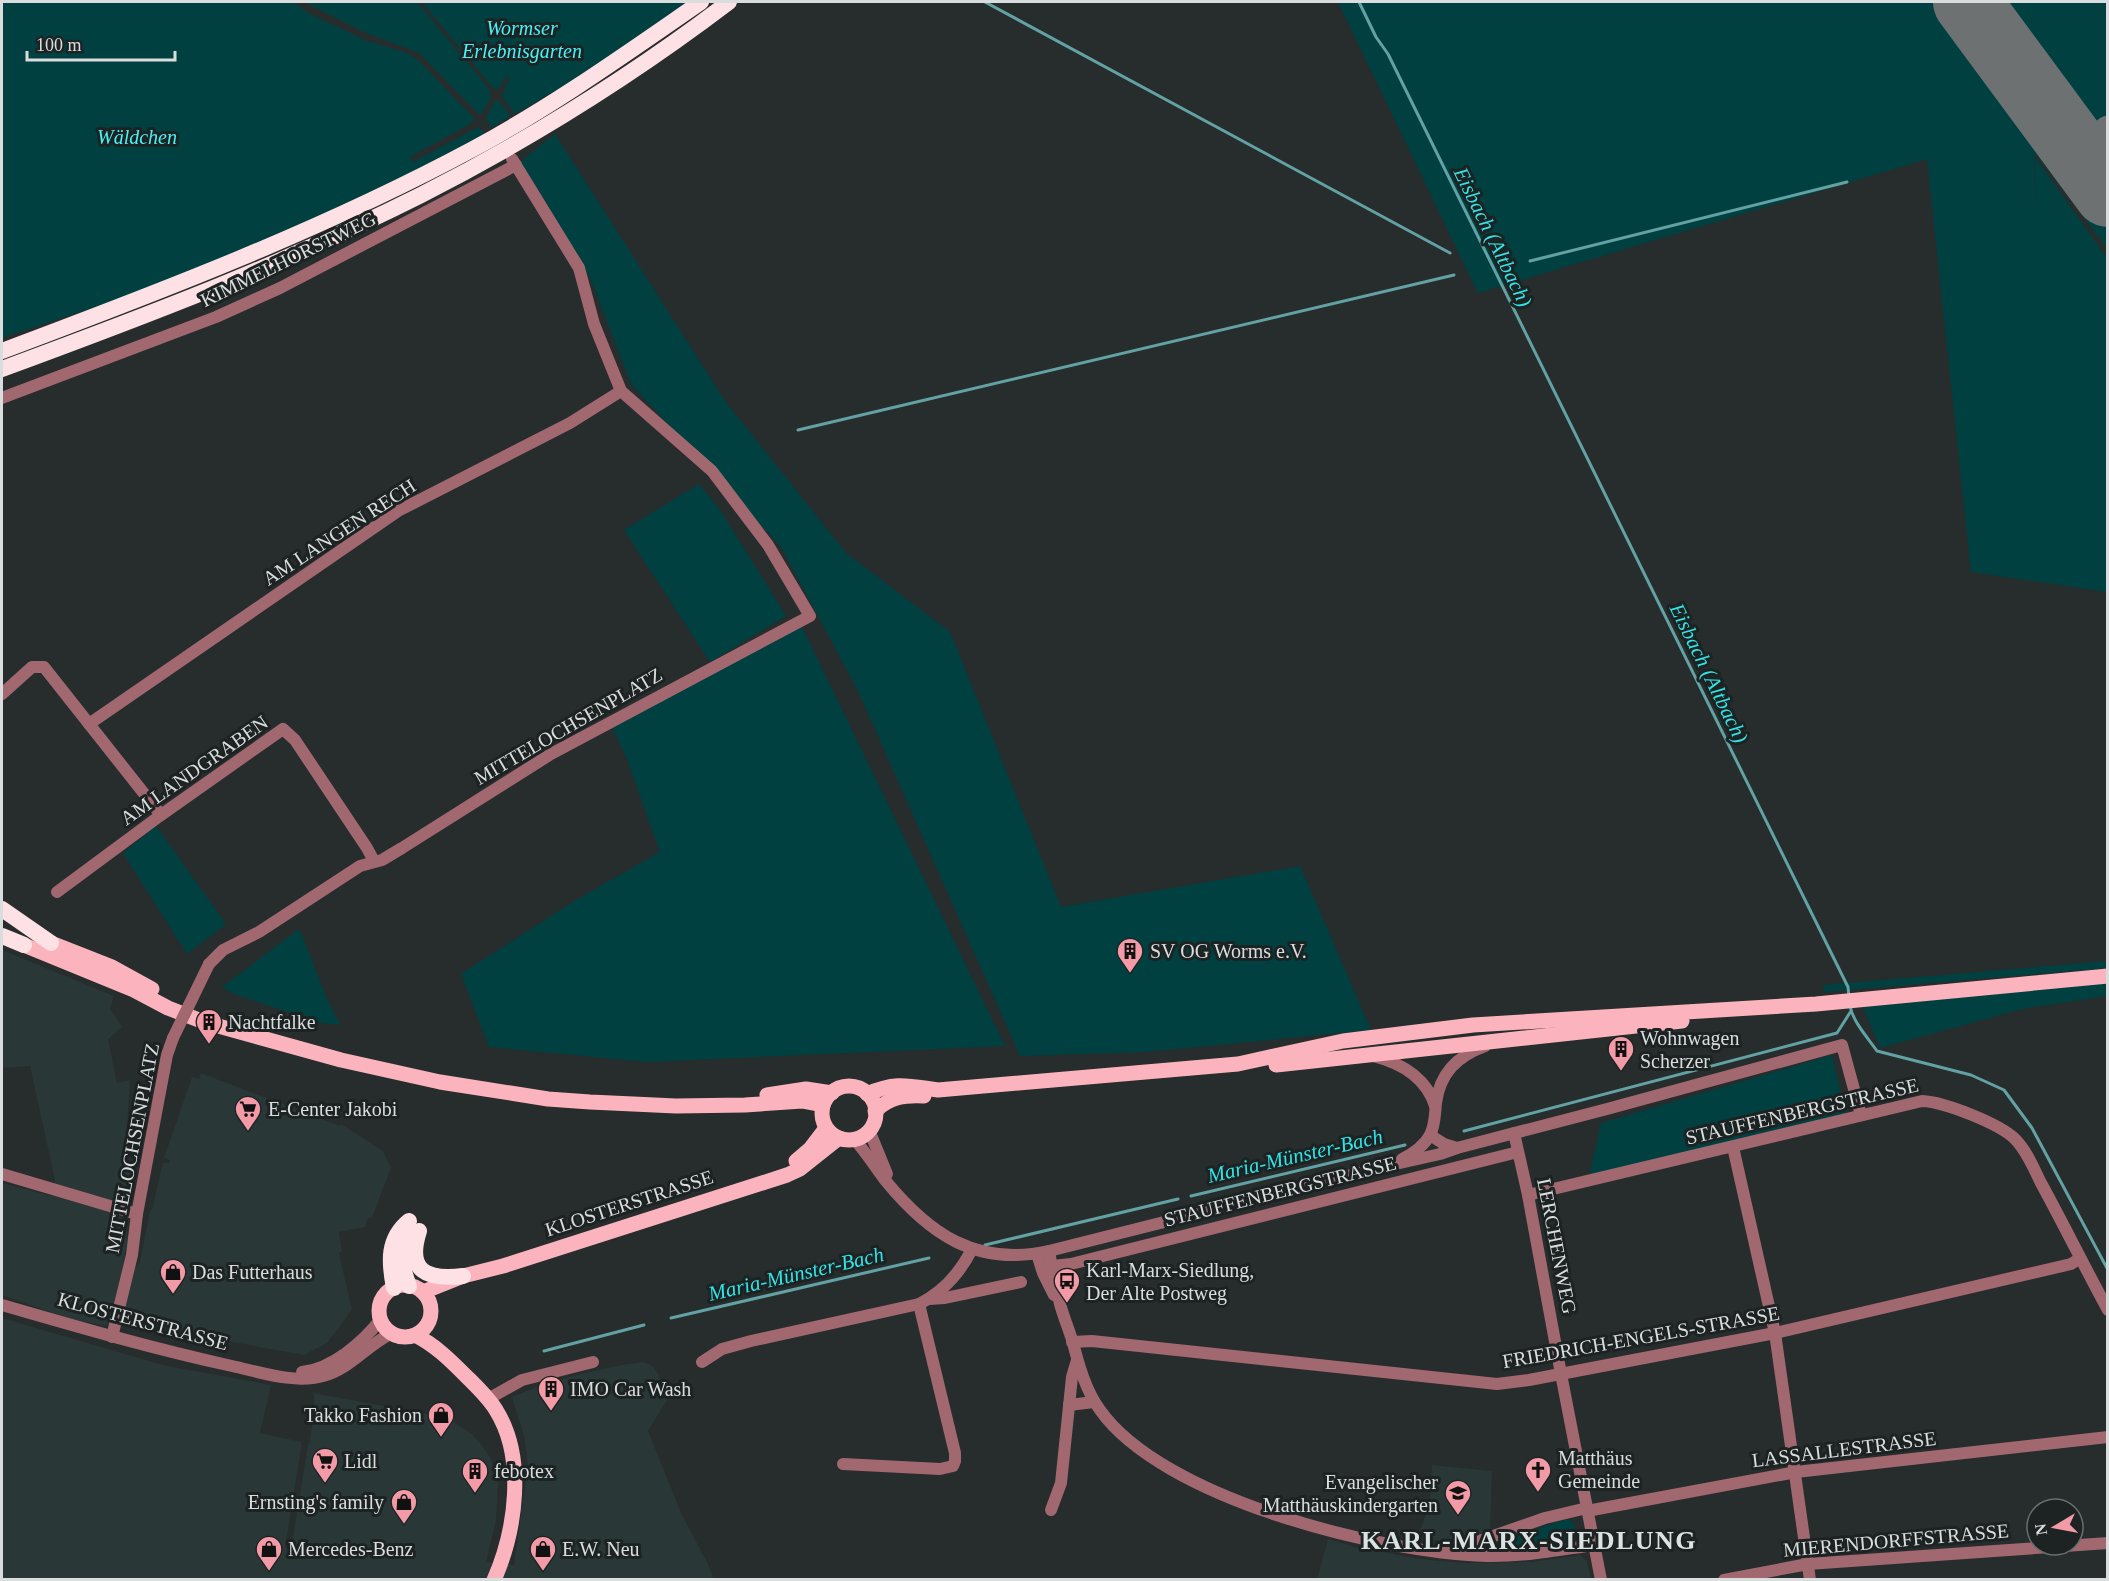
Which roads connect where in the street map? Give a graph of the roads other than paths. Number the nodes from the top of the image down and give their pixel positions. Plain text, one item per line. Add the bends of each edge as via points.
1 (701, 2) edge
2 (729, 2) edge
3 (514, 162) joint
4 (2, 351) edge
5 (2, 369) edge
6 (621, 391) junction
7 (2, 398) edge
8 (2, 694) edge
9 (89, 724) junction
10 (161, 814) junction
11 (374, 861) junction
12 (57, 892) dead end
13 (2, 909) edge
14 (2, 922) edge
15 (2, 936) edge
16 (51, 943) junction
17 (24, 945) joint
18 (2108, 976) edge
19 (1816, 1004) junction
20 (1497, 1041) junction
21 (1366, 1055) junction
22 (1142, 1075) junction
23 (867, 1094) junction
24 (828, 1099) junction
25 (1435, 1108) junction
26 (875, 1111) junction
27 (1861, 1115) junction
28 (826, 1128) junction
29 (869, 1131) junction
30 (1514, 1133) junction
31 (1430, 1134) junction
32 (847, 1139) junction
33 (1733, 1147) junction
34 (1457, 1148) junction
35 (1518, 1152) junction
36 (1391, 1164) junction
37 (2, 1174) edge
38 (768, 1181) junction
39 (895, 1191) junction
40 (1528, 1195) junction
41 (137, 1214) junction
42 (972, 1249) junction
43 (1043, 1253) junction
44 (2079, 1258) junction
45 (503, 1266) junction
46 (1052, 1266) junction
47 (463, 1276) junction
48 (1022, 1282) dead end
49 (409, 1289) junction
50 (924, 1302) junction
51 (2, 1305) edge
52 (1061, 1306) junction
53 (2108, 1310) edge
54 (430, 1315) junction
55 (381, 1319) junction
56 (392, 1333) junction
57 (1775, 1333) junction
58 (415, 1335) junction
59 (112, 1337) junction
60 (1072, 1342) junction
61 (1077, 1360) junction
62 (593, 1362) dead end
63 (702, 1362) dead end
64 (456, 1366) junction
65 (1561, 1374) junction
66 (274, 1375) junction
67 (488, 1399) junction
68 (1094, 1402) junction
69 (1069, 1405) junction
70 (2108, 1437) edge
71 (843, 1464) dead end
72 (1796, 1472) junction
73 (1587, 1509) junction
74 (1052, 1510) dead end
75 (2108, 1543) edge
76 (1594, 1545) junction
77 (1446, 1552) junction
78 (1808, 1564) junction
79 (494, 1580) edge
80 (1601, 1580) edge
81 (1724, 1580) edge
82 (1810, 1580) edge

1 - 4 highway via 597,74 473,149 234,262
2 - 5 highway via 564,114 420,196 223,284
3 - 6 street, MITTELOCHSENPLATZ via 579,268 594,324
3 - 7 street, KIMMELHORSTWEG via 280,288
6 - 9 street, AM LANGEN RECH via 570,423 398,511
6 - 11 street, MITTELOCHSENPLATZ via 712,471 768,545 810,616 552,754 402,848
8 - 9 street via 32,667 44,667
9 - 10 street
10 - 11 street, AM LANDGRABEN via 283,729 295,740
10 - 12 street, AM LANDGRABEN
11 - 41 street, MITTELOCHSENPLATZ, bridge via 223,950 209,964 167,1055
13 - 16 highway
14 - 16 highway
15 - 17 highway
16 - 24 main road via 124,973 177,1003 325,1047 450,1076 547,1090 646,1097 727,1098 806,1089
17 - 24 main road via 204,1022 420,1078 590,1102 745,1106
18 - 19 main road
19 - 20 main road
19 - 22 main road via 1473,1025 1343,1041 1238,1064
20 - 21 main road
20 - 25 street via 1474,1050 1450,1068 1439,1085
21 - 22 main road
21 - 25 street via 1386,1059 1412,1072 1428,1090
22 - 23 main road via 938,1090 889,1086
22 - 26 main road via 899,1096
23 - 24 main road via 852,1086 840,1088
23 - 26 main road
24 - 28 main road via 822,1114
25 - 31 street
26 - 29 main road
27 - 30 street via 1842,1045
27 - 33 street, STAUFFENBERGSTRASSE
27 - 44 street, STAUFFENBERGSTRASSE via 1922,1101 1934,1102 2001,1129 2025,1152
28 - 32 main road
28 - 38 main road, KLOSTERSTRASSE via 805,1153
29 - 32 main road, KLOSTERSTRASSE
29 - 39 street
30 - 34 street
30 - 35 street, LERCHENWEG
31 - 34 street
31 - 36 street via 1414,1152
32 - 38 main road, KLOSTERSTRASSE via 800,1169
32 - 39 street
33 - 40 street, STAUFFENBERGSTRASSE
33 - 57 street
34 - 36 street
35 - 40 street, LERCHENWEG
35 - 46 street, STAUFFENBERGSTRASSE
36 - 43 street
37 - 41 street
38 - 45 main road, KLOSTERSTRASSE
39 - 42 street via 932,1228
40 - 65 street, LERCHENWEG
41 - 59 street, MITTELOCHSENPLATZ via 132,1255
42 - 43 street via 1008,1256
42 - 50 street via 952,1278
43 - 46 street
43 - 52 street via 1044,1276
44 - 53 street
44 - 57 street, FRIEDRICH-ENGELS-STRASSE via 2071,1264
45 - 47 main road, KLOSTERSTRASSE
45 - 54 main road, KLOSTERSTRASSE via 447,1294
46 - 52 street
47 - 49 main road, KLOSTERSTRASSE
47 - 49 highway via 433,1277 421,1269 414,1226 402,1258
48 - 50 street
49 - 54 main road
49 - 55 main road, KLOSTERSTRASSE via 387,1294 382,1301
50 - 63 street via 751,1341 722,1350
50 - 71 street via 956,1461 953,1466 940,1469
51 - 59 street, KLOSTERSTRASSE
52 - 60 street
54 - 58 main road, KLOSTERSTRASSE via 425,1328
54 - 64 main road
55 - 56 main road
55 - 66 street, KLOSTERSTRASSE via 372,1331 326,1365 306,1372
56 - 58 main road via 401,1337
56 - 66 street, KLOSTERSTRASSE via 330,1374
57 - 65 street, FRIEDRICH-ENGELS-STRASSE
57 - 72 street
58 - 64 main road via 431,1343
59 - 66 street, KLOSTERSTRASSE
60 - 61 street
60 - 65 street, FRIEDRICH-ENGELS-STRASSE via 1497,1384
61 - 68 street
61 - 69 street
62 - 67 street via 522,1380
64 - 67 main road
65 - 73 street, LERCHENWEG
67 - 79 main road via 507,1434 514,1478 512,1513
68 - 69 street
68 - 77 street via 1114,1427 1144,1453 1190,1480 1329,1531
69 - 74 street via 1061,1483
70 - 72 street, LASSALLESTRASSE
72 - 73 street, LASSALLESTRASSE
72 - 78 street
73 - 76 street, LERCHENWEG
73 - 77 street, LASSALLESTRASSE via 1545,1518
75 - 78 street, MIERENDORFFSTRASSE
76 - 77 street via 1507,1556
76 - 80 street, LERCHENWEG
78 - 81 street, MIERENDORFFSTRASSE
78 - 82 street

